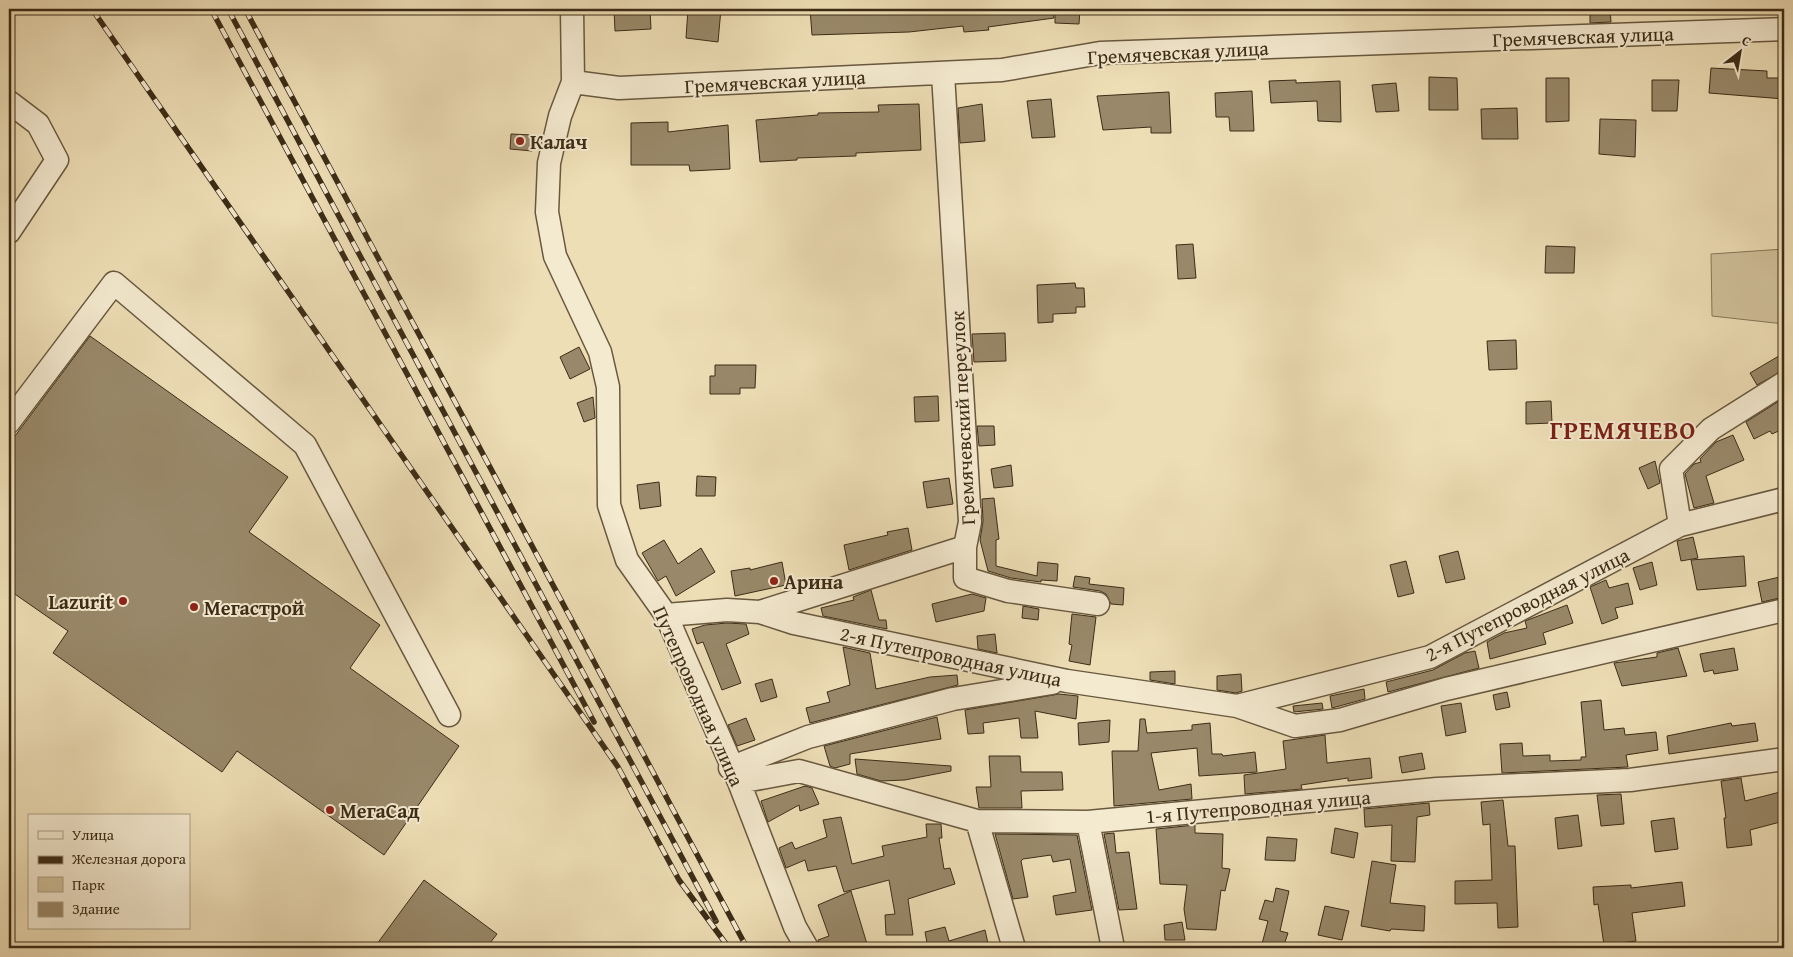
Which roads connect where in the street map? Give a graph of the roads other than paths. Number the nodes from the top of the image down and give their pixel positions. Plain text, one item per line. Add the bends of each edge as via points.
1 (572, 9) edge
2 (1784, 29) edge
3 (943, 74) junction
4 (574, 82) junction
5 (9, 102) edge
6 (9, 232) edge
7 (1784, 383) edge
8 (9, 422) edge
9 (1784, 499) edge
10 (1680, 525) junction
11 (965, 547) junction
12 (1098, 604) dead end
13 (1784, 610) edge
14 (760, 612) junction
15 (666, 615) junction
16 (1067, 681) junction
17 (1238, 706) junction
18 (449, 715) dead end
19 (1784, 759) edge
20 (734, 775) junction
21 (977, 821) junction
22 (1088, 822) junction
23 (807, 948) edge
24 (1014, 948) edge
25 (1113, 948) edge

1 - 4 street, Путепроводная улица
2 - 3 street, Гремячевская улица via 1100,53 1002,70
3 - 4 street, Гремячевская улица via 619,88
3 - 11 street, Гремячевский переулок via 970,522
4 - 15 street, Путепроводная улица via 560,116 549,163 547,212 555,256 600,352 608,387 609,505 627,560
5 - 6 street via 38,124 57,160
7 - 10 street via 1711,429 1671,469
8 - 18 street via 114,283 305,445
9 - 10 street, 2-я Путепроводная улица
10 - 17 street, 2-я Путепроводная улица via 1430,657
11 - 12 street via 965,578 1008,591
11 - 14 street, Гремячевский переулок
13 - 17 street, 2-я Путепроводная улица via 1446,689 1340,720 1295,726
14 - 15 street, 2-я Путепроводная улица via 727,610
14 - 16 street, 2-я Путепроводная улица via 794,623
15 - 20 street, Путепроводная улица
16 - 17 street, 2-я Путепроводная улица
16 - 20 street via 953,699 808,736
19 - 22 street, 1-я Путепроводная улица via 1630,780 1437,789
20 - 21 street, 1-я Путепроводная улица via 799,771
20 - 23 street, Путепроводная улица via 795,927
21 - 22 street, 1-я Путепроводная улица
21 - 24 street
22 - 25 street

